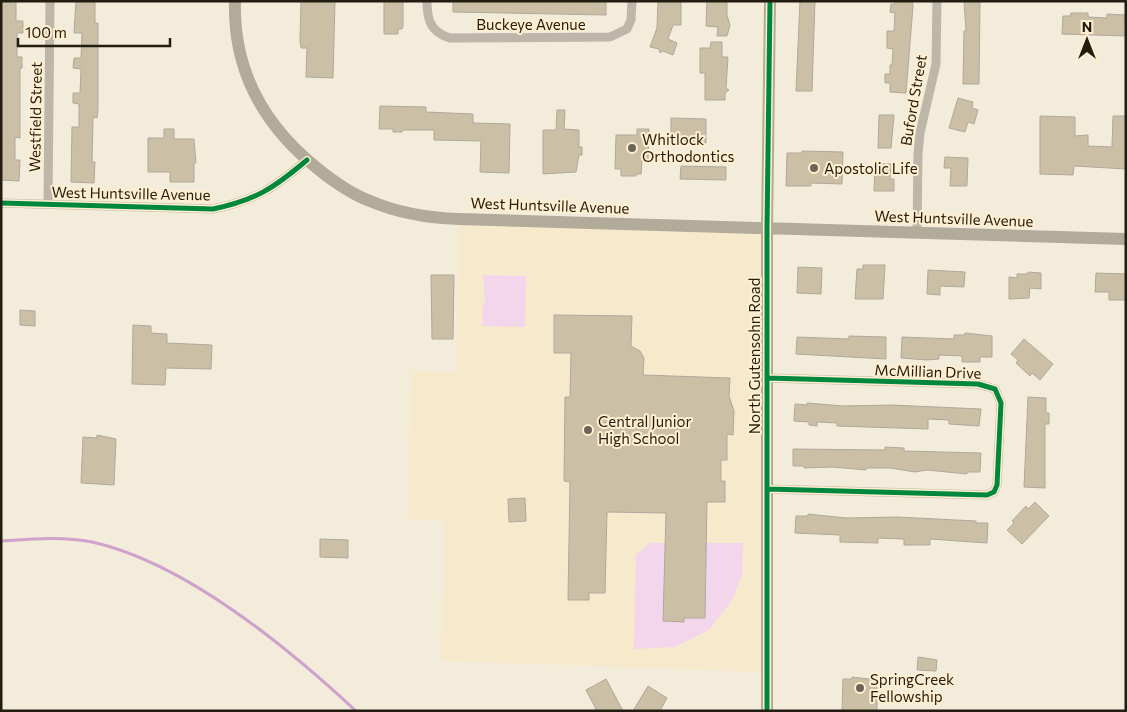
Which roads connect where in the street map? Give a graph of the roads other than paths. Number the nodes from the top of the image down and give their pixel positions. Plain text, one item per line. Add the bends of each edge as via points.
1 (50, 1) edge
2 (235, 1) edge
3 (427, 1) edge
4 (632, 1) edge
5 (770, 1) edge
6 (937, 1) edge
7 (306, 160) junction
8 (1, 203) edge
9 (48, 204) junction
10 (767, 228) junction
11 (917, 233) junction
12 (1126, 239) edge
13 (767, 378) junction
14 (767, 489) junction
15 (767, 711) edge

1 - 9 street, Westfield Street
2 - 7 main road via 234,24 243,66 260,106 280,134
3 - 4 street, Buckeye Avenue via 427,14 434,30 450,38 610,37 627,29
5 - 10 main road, North Gutensohn Road
6 - 11 street, Buford Street via 936,64 918,154
7 - 9 street, West Huntsville Avenue via 279,184 258,196 213,209
7 - 10 main road, West Huntsville Avenue via 333,181 368,201 408,214 468,219
8 - 9 street, West Huntsville Avenue
10 - 11 main road, West Huntsville Avenue
10 - 13 main road, North Gutensohn Road
11 - 12 main road, West Huntsville Avenue
13 - 14 main road, North Gutensohn Road
13 - 14 street, McMillian Drive via 978,384 995,389 1000,403 997,485 994,492 987,495
14 - 15 main road, North Gutensohn Road

